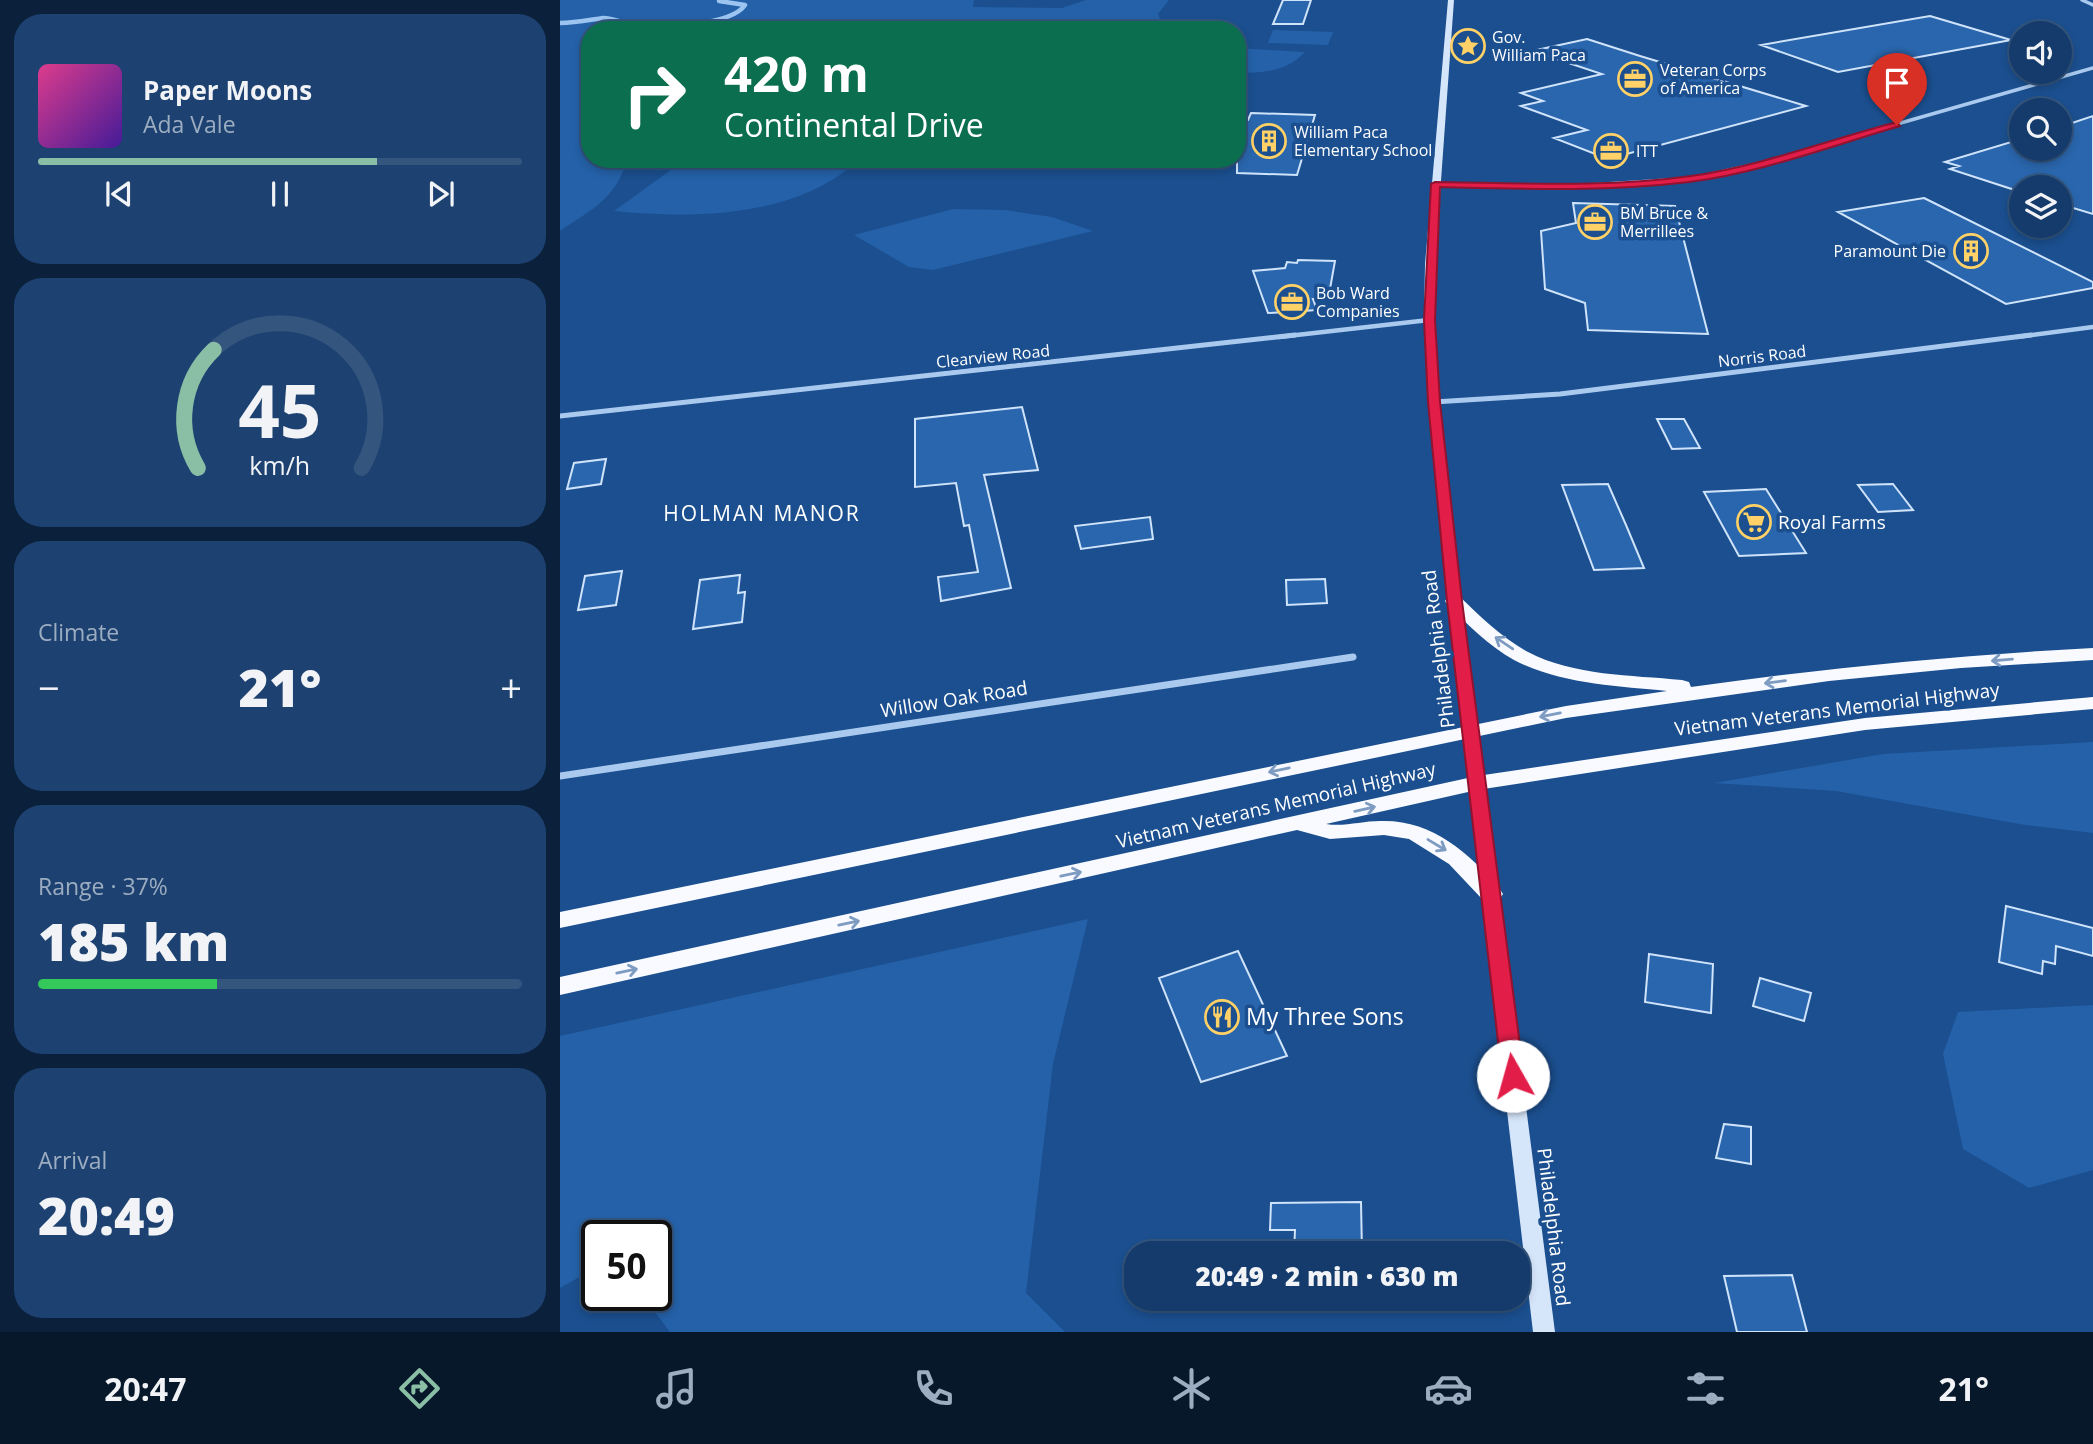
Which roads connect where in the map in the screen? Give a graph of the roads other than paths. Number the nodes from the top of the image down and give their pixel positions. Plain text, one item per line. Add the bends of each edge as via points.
1 (1451, 0) edge
2 (2082, 0) edge
3 (2093, 5) edge
4 (2093, 68) edge
5 (1435, 184) junction
6 (1429, 320) junction
7 (2093, 327) edge
8 (1434, 402) junction
9 (560, 416) edge
10 (1454, 601) junction
11 (2093, 654) edge
12 (1353, 657) dead end
13 (1711, 689) junction
14 (2093, 703) edge
15 (1470, 730) junction
16 (560, 776) edge
17 (1476, 783) junction
18 (1300, 824) junction
19 (1491, 894) junction
20 (560, 920) edge
21 (560, 986) edge
22 (1544, 1332) edge

1 - 5 main road, Philadelphia Road
2 - 3 street
4 - 5 street via 1759,164 1691,179 1577,187
5 - 6 main road, Philadelphia Road
6 - 8 main road, Philadelphia Road
6 - 9 street, Clearview Road
7 - 8 street, Norris Road via 1560,394
8 - 10 main road, Philadelphia Road
13 -> 10 highway via 1571,672 1531,661 1482,628
10 - 15 main road, Philadelphia Road
11 -> 13 highway, Vietnam Veterans Memorial Highway
12 - 16 street, Willow Oak Road
13 -> 15 highway, Vietnam Veterans Memorial Highway
14 - 17 highway, Vietnam Veterans Memorial Highway via 1865,724
15 - 17 main road, Philadelphia Road
15 -> 20 highway, Vietnam Veterans Memorial Highway
18 -> 17 highway, Vietnam Veterans Memorial Highway
17 - 19 main road, Philadelphia Road
18 -> 19 highway via 1331,832 1410,831 1437,843 1469,867
21 -> 18 highway, Vietnam Veterans Memorial Highway
19 - 22 main road, Philadelphia Road

